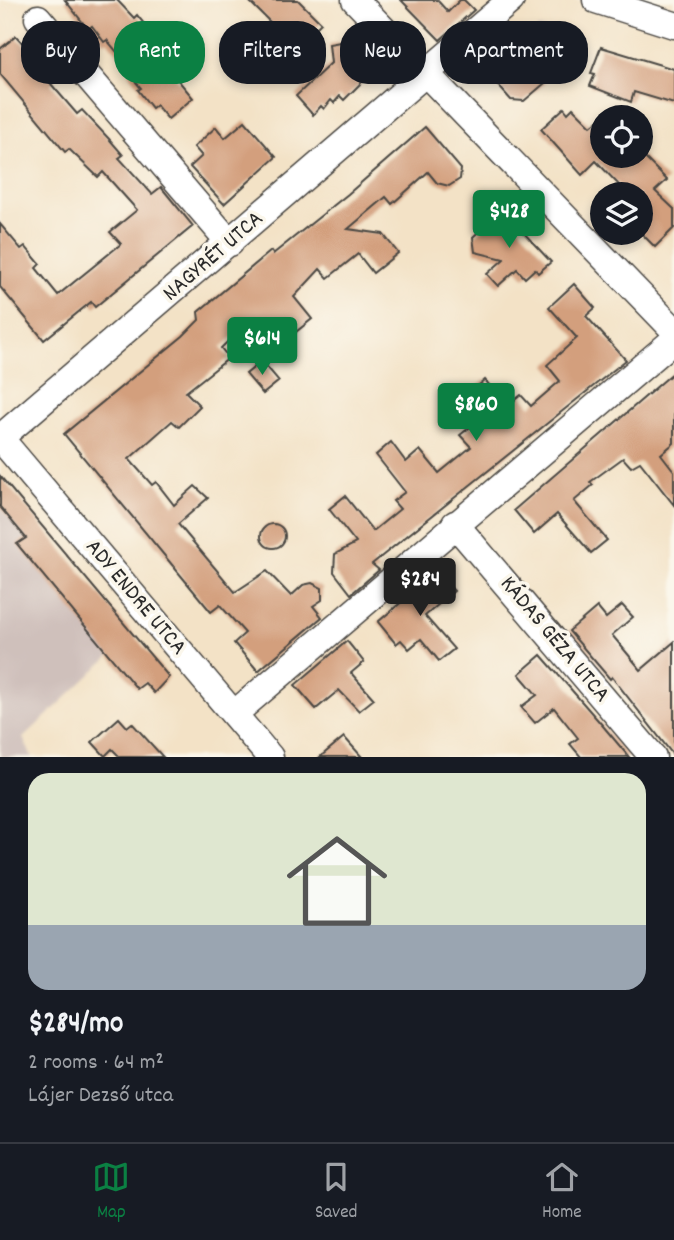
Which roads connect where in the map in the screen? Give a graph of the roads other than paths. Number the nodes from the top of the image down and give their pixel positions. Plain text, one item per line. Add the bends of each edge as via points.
1 (355, 0) edge
2 (511, 0) edge
3 (596, 0) edge
4 (38, 18) dead end
5 (674, 25) edge
6 (427, 74) junction
7 (230, 243) junction
8 (674, 330) edge
9 (674, 340) edge
10 (0, 438) edge
11 (455, 524) junction
12 (234, 714) junction
13 (270, 757) edge
14 (653, 757) edge

1 - 6 street
2 - 6 street, NAGYRÉT UTCA
3 - 5 street
4 - 7 street
6 - 7 street, NAGYRÉT UTCA
6 - 8 street
7 - 10 street, NAGYRÉT UTCA
9 - 11 street
10 - 12 street, ADY ENDRE UTCA
11 - 12 street
11 - 14 street, KÁDAS GÉZA UTCA
12 - 13 street, ADY ENDRE UTCA

